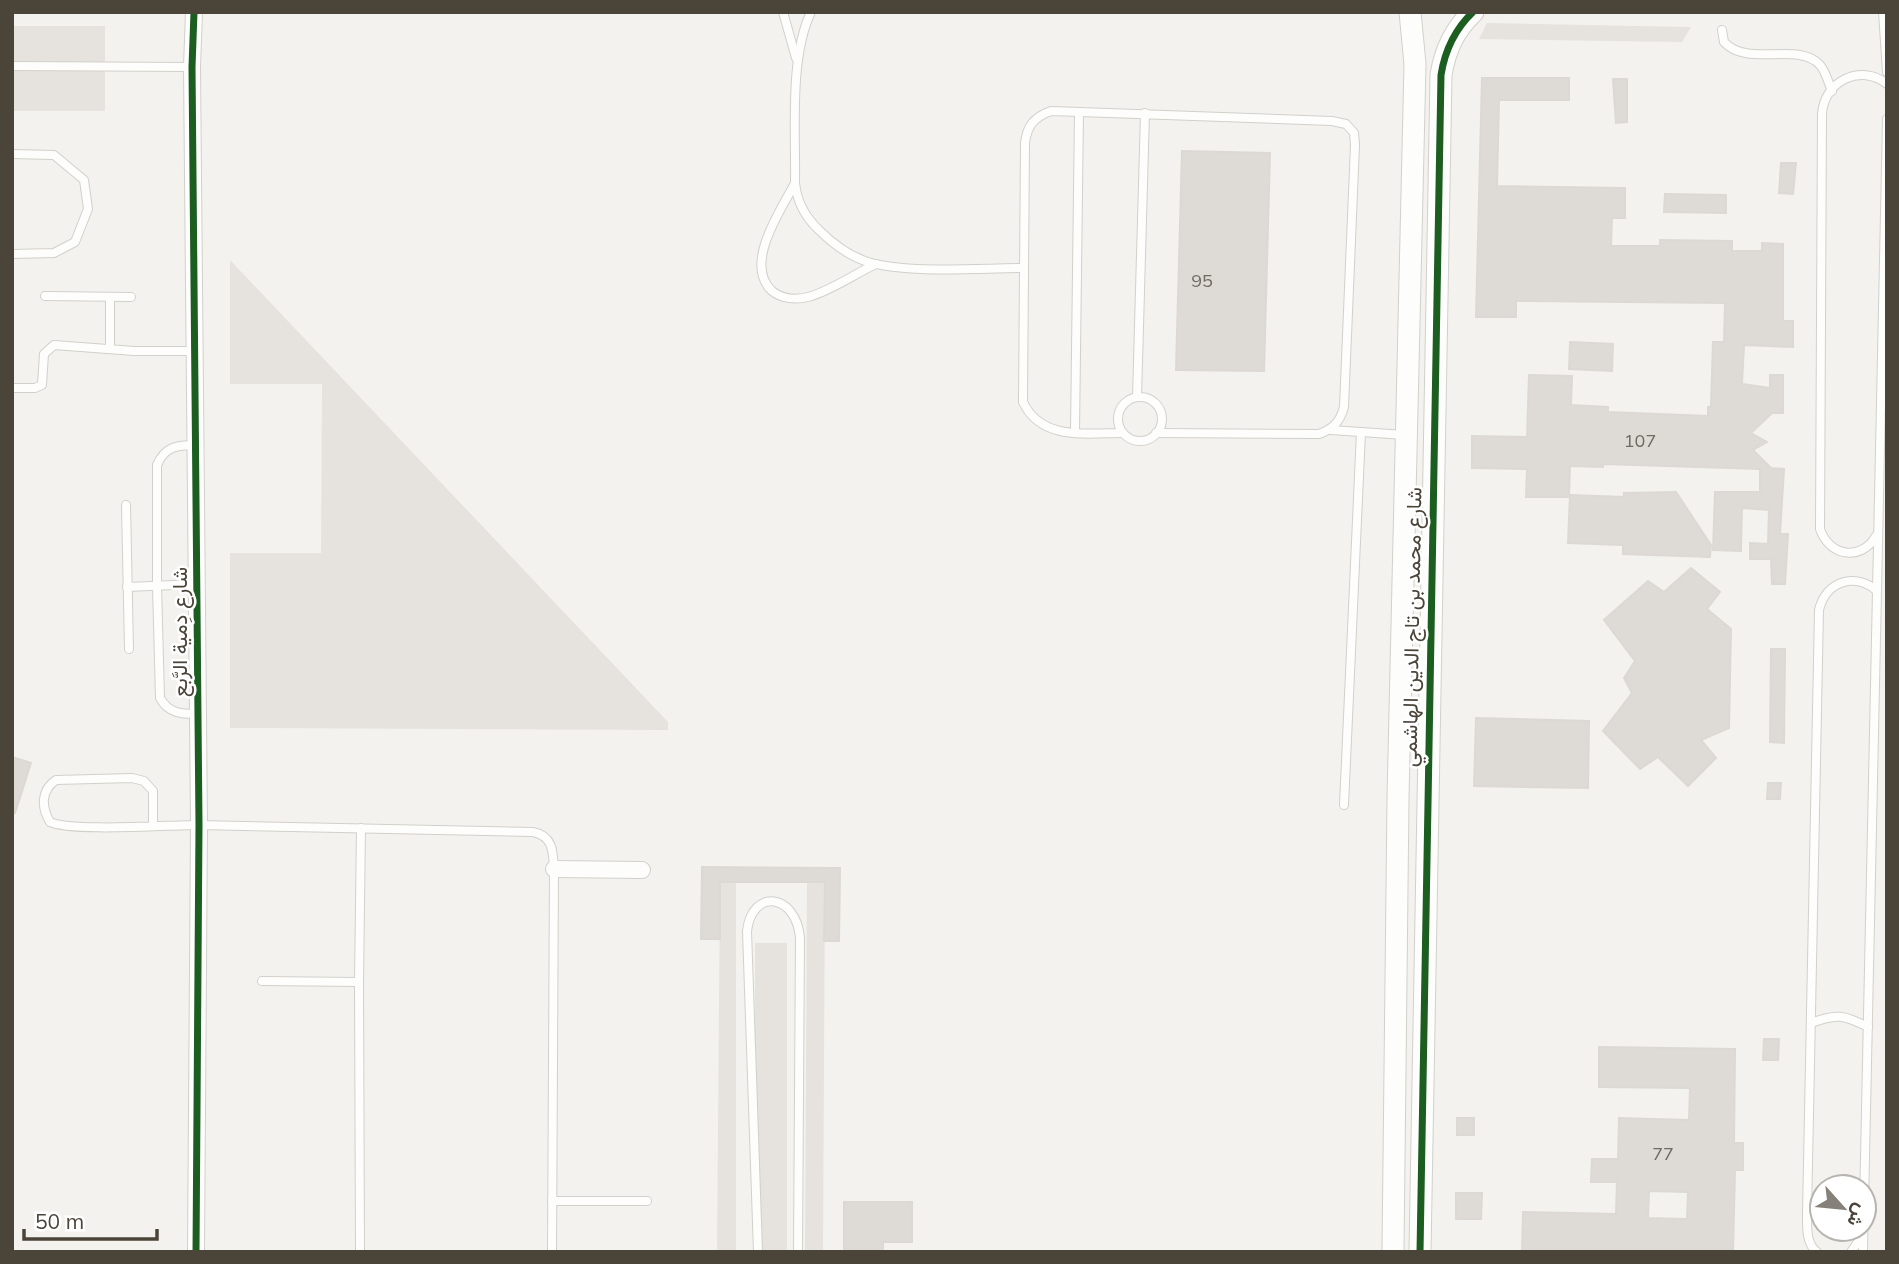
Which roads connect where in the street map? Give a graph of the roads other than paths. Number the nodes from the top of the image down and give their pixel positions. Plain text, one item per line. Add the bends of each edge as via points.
1 (194, 12) edge
2 (783, 12) edge
3 (811, 12) edge
4 (1410, 12) edge
5 (1473, 12) edge
6 (1883, 12) edge
7 (1723, 30) dead end
8 (797, 61) junction
9 (12, 66) edge
10 (192, 67) junction
11 (1887, 72) edge
12 (1887, 84) edge
13 (1832, 91) junction
14 (1079, 111) junction
15 (1145, 113) junction
16 (1887, 119) edge
17 (12, 154) edge
18 (795, 183) junction
19 (12, 254) edge
20 (876, 264) junction
21 (1024, 268) junction
22 (45, 296) dead end
23 (110, 297) junction
24 (131, 297) dead end
25 (110, 348) junction
26 (195, 351) junction
27 (12, 388) edge
28 (1137, 397) junction
29 (1331, 430) junction
30 (1075, 432) junction
31 (1361, 432) junction
32 (1123, 433) junction
33 (1156, 433) junction
34 (1408, 435) junction
35 (196, 444) junction
36 (126, 505) dead end
37 (1878, 534) junction
38 (197, 584) junction
39 (157, 586) junction
40 (127, 587) junction
41 (1877, 591) junction
42 (129, 649) dead end
43 (198, 714) junction
44 (1344, 805) dead end
45 (153, 825) junction
46 (199, 825) junction
47 (361, 828) junction
48 (554, 869) junction
49 (642, 870) dead end
50 (262, 981) dead end
51 (359, 982) junction
52 (1811, 1023) junction
53 (1868, 1027) junction
54 (1865, 1173) edge
55 (552, 1201) junction
56 (647, 1201) dead end
57 (196, 1252) edge
58 (360, 1252) edge
59 (552, 1252) edge
60 (758, 1252) edge
61 (798, 1252) edge
62 (1394, 1252) edge
63 (1419, 1252) edge
64 (1817, 1252) edge

1 - 10 street, شارع دِمية الرَّبع
2 - 8 lane
3 - 8 lane
4 - 34 street, شارع محمد بن تاج الدين الهاشمي via 1415,64
5 - 63 street, شارع محمد بن تاج الدين الهاشمي via 1450,41 1441,75
6 - 11 lane
7 - 13 lane via 1724,42 1732,50 1814,60
8 - 18 lane
9 - 10 lane
10 - 26 street, شارع دِمية الرَّبع
12 - 13 lane via 1858,73
13 - 37 lane via 1822,114 1820,529 1829,546 1847,553 1866,548
14 - 15 lane
14 - 21 lane via 1040,115 1026,133
14 - 30 lane
15 - 28 lane
15 - 29 lane via 1340,122 1354,133 1344,407
16 - 37 lane
17 - 19 lane via 54,155 84,180 88,209 75,242 54,253
18 - 20 lane via 796,196 815,226 849,254
18 - 20 lane via 762,251 762,275 774,292 788,299 807,297
20 - 21 lane
21 - 30 lane via 1023,402 1041,424 1054,431
22 - 23 lane
23 - 24 lane
23 - 25 lane
25 - 26 lane
25 - 27 lane via 54,345 44,354 42,385
26 - 35 street, شارع دِمية الرَّبع
28 - 32 lane via 1121,408 1118,421
28 - 33 lane via 1158,407 1161,420
29 - 31 lane
29 - 33 lane via 1304,435
30 - 32 lane
31 - 34 lane
31 - 44 lane
32 - 33 lane via 1136,440
34 - 62 street, شارع محمد بن تاج الدين الهاشمي via 1398,798
35 - 38 street, شارع دِمية الرَّبع
35 - 39 lane via 172,447 157,465
36 - 40 lane
37 - 41 lane
38 - 39 lane
38 - 43 street, شارع دِمية الرَّبع
39 - 40 lane
39 - 43 lane via 160,698 176,713
40 - 42 lane
41 - 52 lane via 1863,582 1846,581 1831,588 1819,610
41 - 53 lane
43 - 46 street, شارع دِمية الرَّبع
45 - 45 lane via 153,791 144,781 56,780 45,794 46,814 56,825
45 - 46 lane
46 - 47 lane
46 - 57 street, شارع دِمية الرَّبع
47 - 48 lane via 540,833 553,847
47 - 51 lane
48 - 49 street
48 - 55 lane
50 - 51 lane
51 - 58 lane
52 - 53 lane via 1845,1016
52 - 64 lane via 1807,1227 1812,1249
53 - 54 lane
55 - 56 lane
55 - 59 lane
60 - 61 lane via 747,932 757,909 774,902 794,914 800,938

